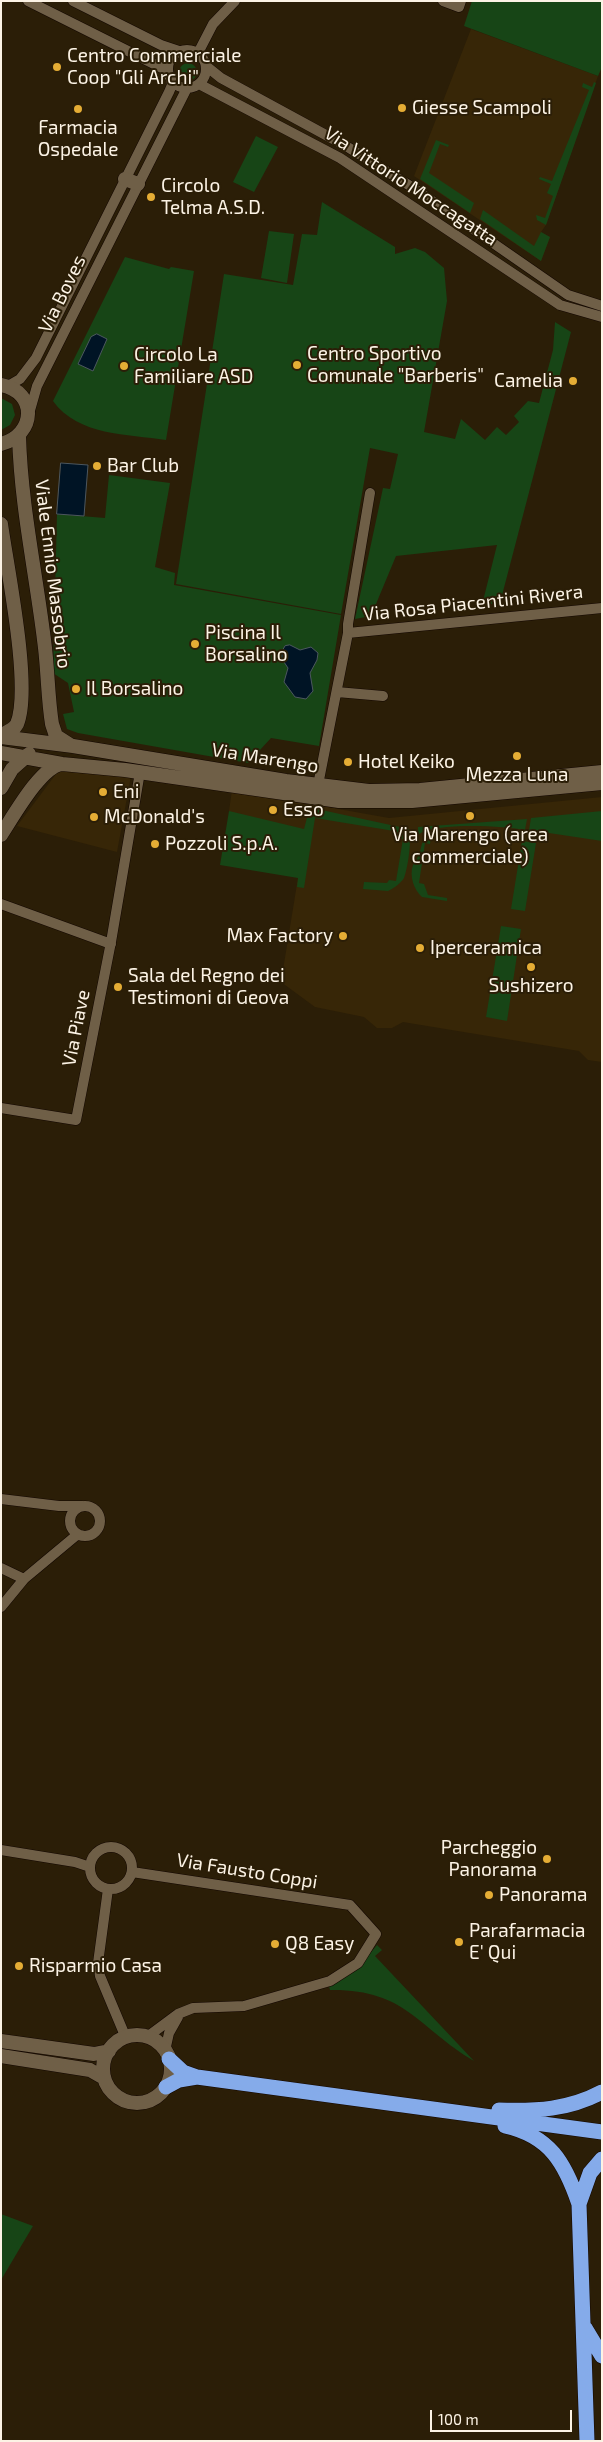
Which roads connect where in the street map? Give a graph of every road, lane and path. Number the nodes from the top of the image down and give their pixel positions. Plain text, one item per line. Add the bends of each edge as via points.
1 (28, 1) edge
2 (73, 1) edge
3 (235, 1) edge
4 (443, 1) edge
5 (461, 1) edge
6 (179, 51) junction
7 (198, 53) junction
8 (206, 66) junction
9 (170, 75) junction
10 (199, 84) junction
11 (187, 88) junction
12 (132, 182) junction
13 (602, 306) edge
14 (602, 318) edge
15 (5, 386) edge
16 (27, 422) junction
17 (19, 436) junction
18 (1, 444) edge
19 (370, 493) dead end
20 (1, 524) edge
21 (602, 608) edge
22 (348, 633) junction
23 (337, 692) junction
24 (382, 696) dead end
25 (19, 714) junction
26 (51, 717) junction
27 (73, 746) junction
28 (25, 749) edge
29 (62, 764) junction
30 (140, 772) junction
31 (602, 772) edge
32 (38, 781) junction
33 (602, 783) edge
34 (2, 784) edge
35 (318, 785) junction
36 (1, 835) edge
37 (1, 904) edge
38 (111, 944) junction
39 (1, 1108) edge
40 (1, 1498) edge
41 (50, 1504) junction
42 (84, 1506) junction
43 (70, 1523) junction
44 (78, 1534) junction
45 (1, 1568) edge
46 (24, 1580) junction
47 (1, 1608) edge
48 (1, 1850) edge
49 (90, 1867) junction
50 (132, 1872) junction
51 (108, 1889) junction
52 (182, 2012) junction
53 (147, 2037) junction
54 (126, 2038) junction
55 (1, 2041) edge
56 (109, 2050) junction
57 (167, 2055) junction
58 (1, 2056) edge
59 (197, 2077) junction
60 (104, 2078) junction
61 (166, 2087) junction
62 (602, 2092) edge
63 (458, 2114) junction
64 (602, 2132) edge
65 (602, 2159) edge
66 (579, 2204) junction
67 (583, 2324) junction
68 (602, 2356) edge
69 (587, 2441) edge

1 - 9 street
2 - 6 street via 160,46
3 - 7 street via 213,24
4 - 5 street via 459,7
6 - 7 street
6 - 9 street via 170,59
7 - 8 street
8 - 10 street
8 - 13 street, Via Vittorio Moccagatta via 221,78 346,146 415,189 568,295
9 - 11 street via 176,84
9 - 12 street, Via Boves via 169,92
10 - 11 street
10 - 14 street, Via Vittorio Moccagatta via 340,158 560,305
11 - 12 street, Via Boves
12 - 15 street, Via Boves via 36,358 20,379
12 - 16 street, Via Boves via 37,386
15 - 16 main road via 24,400
16 - 17 main road
17 - 18 main road
17 - 26 main road, Viale Ennio Massobrio
19 - 22 street
20 - 25 main road via 22,682
21 - 22 street, Via Rosa Piacentini Rivera
22 - 23 street
23 - 24 street
23 - 35 street
25 - 28 main road
25 - 28 main road via 15,727
26 - 27 main road via 56,736
26 - 28 main road via 46,732
27 - 28 main road, Via Marengo
27 - 35 main road, Via Marengo
28 - 29 main road
28 - 32 main road
28 - 34 main road
28 - 34 main road via 5,766
29 - 30 main road
29 - 32 main road via 51,767
30 - 33 main road via 318,798 369,802
30 - 38 street, Via Piave
31 - 35 main road, Via Marengo via 411,790 369,791
32 - 36 main road
37 - 38 street
38 - 39 street, Via Piave via 76,1120
40 - 41 street
41 - 42 street
41 - 43 street via 64,1513
42 - 43 street via 74,1512
42 - 44 street via 96,1511 100,1523 92,1534
43 - 44 street
44 - 46 street
45 - 46 street
46 - 47 street
48 - 49 street
49 - 50 street via 101,1850 114,1847 126,1853
49 - 51 street via 97,1884
50 - 51 street via 126,1884 114,1890
50 - 52 street, Via Fausto Coppi via 347,1904 356,1909 376,1932 358,1963 324,1984 244,2006
51 - 54 street via 98,1963 100,1976
52 - 53 street
52 - 57 street via 172,2026
53 - 54 main road
53 - 57 main road
54 - 56 main road
55 - 56 main road via 94,2054
56 - 60 main road
57 - 59 highway via 183,2072
57 - 61 main road via 171,2075
58 - 60 main road via 90,2070
59 - 61 highway via 179,2080
59 - 63 highway
60 - 61 main road via 116,2096 134,2103 152,2100
62 - 63 highway via 557,2109
63 - 64 highway
63 - 66 highway via 508,2127 544,2143 570,2176
65 - 66 highway via 590,2173
66 - 67 highway
67 - 68 highway
67 - 69 highway

